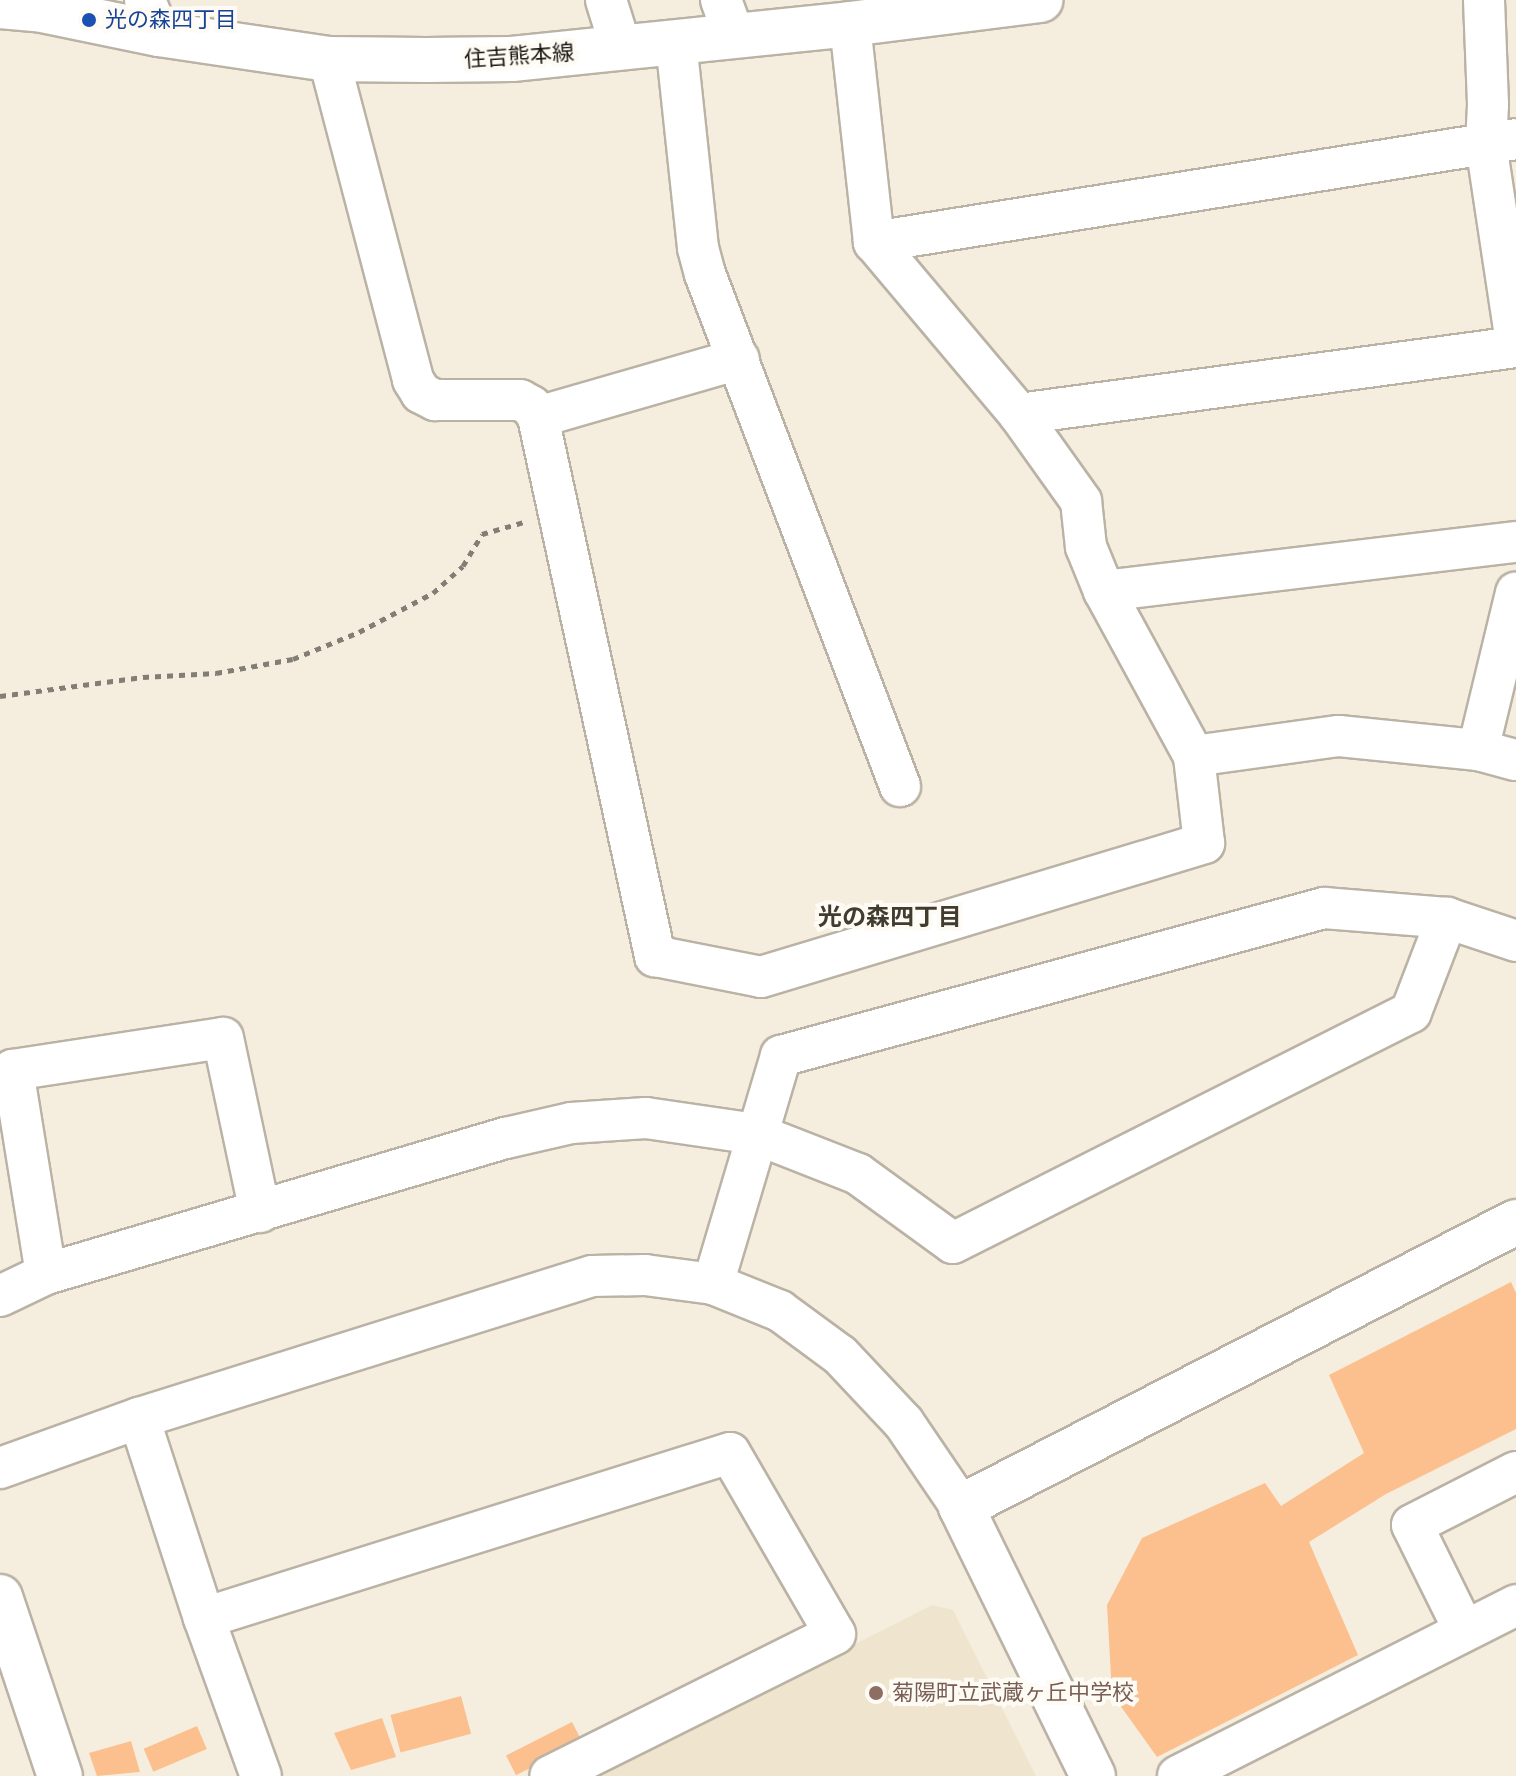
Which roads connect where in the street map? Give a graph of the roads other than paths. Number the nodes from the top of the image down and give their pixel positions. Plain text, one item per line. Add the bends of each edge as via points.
1 (606, 0) edge
2 (1040, 0) edge
3 (1484, 0) edge
4 (0, 6) edge
5 (152, 17) edge
6 (727, 18) edge
7 (850, 24) junction
8 (676, 42) junction
9 (621, 48) junction
10 (329, 59) junction
11 (1501, 142) edge
12 (874, 242) junction
13 (1516, 344) edge
14 (739, 359) junction
15 (1019, 414) junction
16 (538, 417) junction
17 (1516, 542) edge
18 (1104, 591) junction
19 (1514, 612) edge
20 (1478, 750) junction
21 (1194, 756) junction
22 (1516, 760) edge
23 (900, 786) dead end
24 (1447, 918) junction
25 (1516, 941) edge
26 (756, 1134) junction
27 (260, 1212) junction
28 (1516, 1222) edge
29 (46, 1274) junction
30 (713, 1284) junction
31 (0, 1296) edge
32 (139, 1418) junction
33 (0, 1468) edge
34 (1516, 1472) edge
35 (961, 1507) junction
36 (0, 1597) edge
37 (1516, 1605) edge
38 (204, 1618) junction
39 (1464, 1630) junction
40 (60, 1776) edge
41 (261, 1776) edge
42 (550, 1776) edge
43 (1093, 1776) edge
44 (1178, 1776) edge

1 - 9 street
2 - 7 main road, 住吉熊本線
3 - 11 street via 1488,105
4 - 5 main road, 住吉熊本線
5 - 10 main road, 住吉熊本線
6 - 7 main road, 住吉熊本線
6 - 8 main road, 住吉熊本線
7 - 12 street
8 - 9 main road, 住吉熊本線
8 - 14 street via 698,248
9 - 10 main road, 住吉熊本線 via 512,59
10 - 16 street via 413,380 421,393 435,400 520,400
11 - 12 street
11 - 13 street
12 - 15 street
13 - 15 street
14 - 16 street
14 - 23 street
15 - 18 street via 1081,501 1086,547
16 - 21 street via 655,956 761,977 1204,843
17 - 18 street
18 - 21 street
19 - 20 street
20 - 21 street via 1339,736
20 - 22 street
24 - 25 street
24 - 26 street via 1324,908 781,1056
24 - 26 street via 1411,1012 953,1243 858,1174
26 - 27 street via 646,1118 571,1123
26 - 30 street
27 - 29 street
27 - 29 street via 223,1038 13,1070
28 - 35 main road
29 - 31 street
30 - 32 street via 645,1275 592,1276
30 - 35 street via 780,1311 840,1355 904,1423
32 - 33 street
32 - 38 street
34 - 39 street via 1412,1525
35 - 43 main road
36 - 40 main road
37 - 39 street
38 - 41 street
38 - 42 street via 730,1453 835,1634
39 - 44 street

